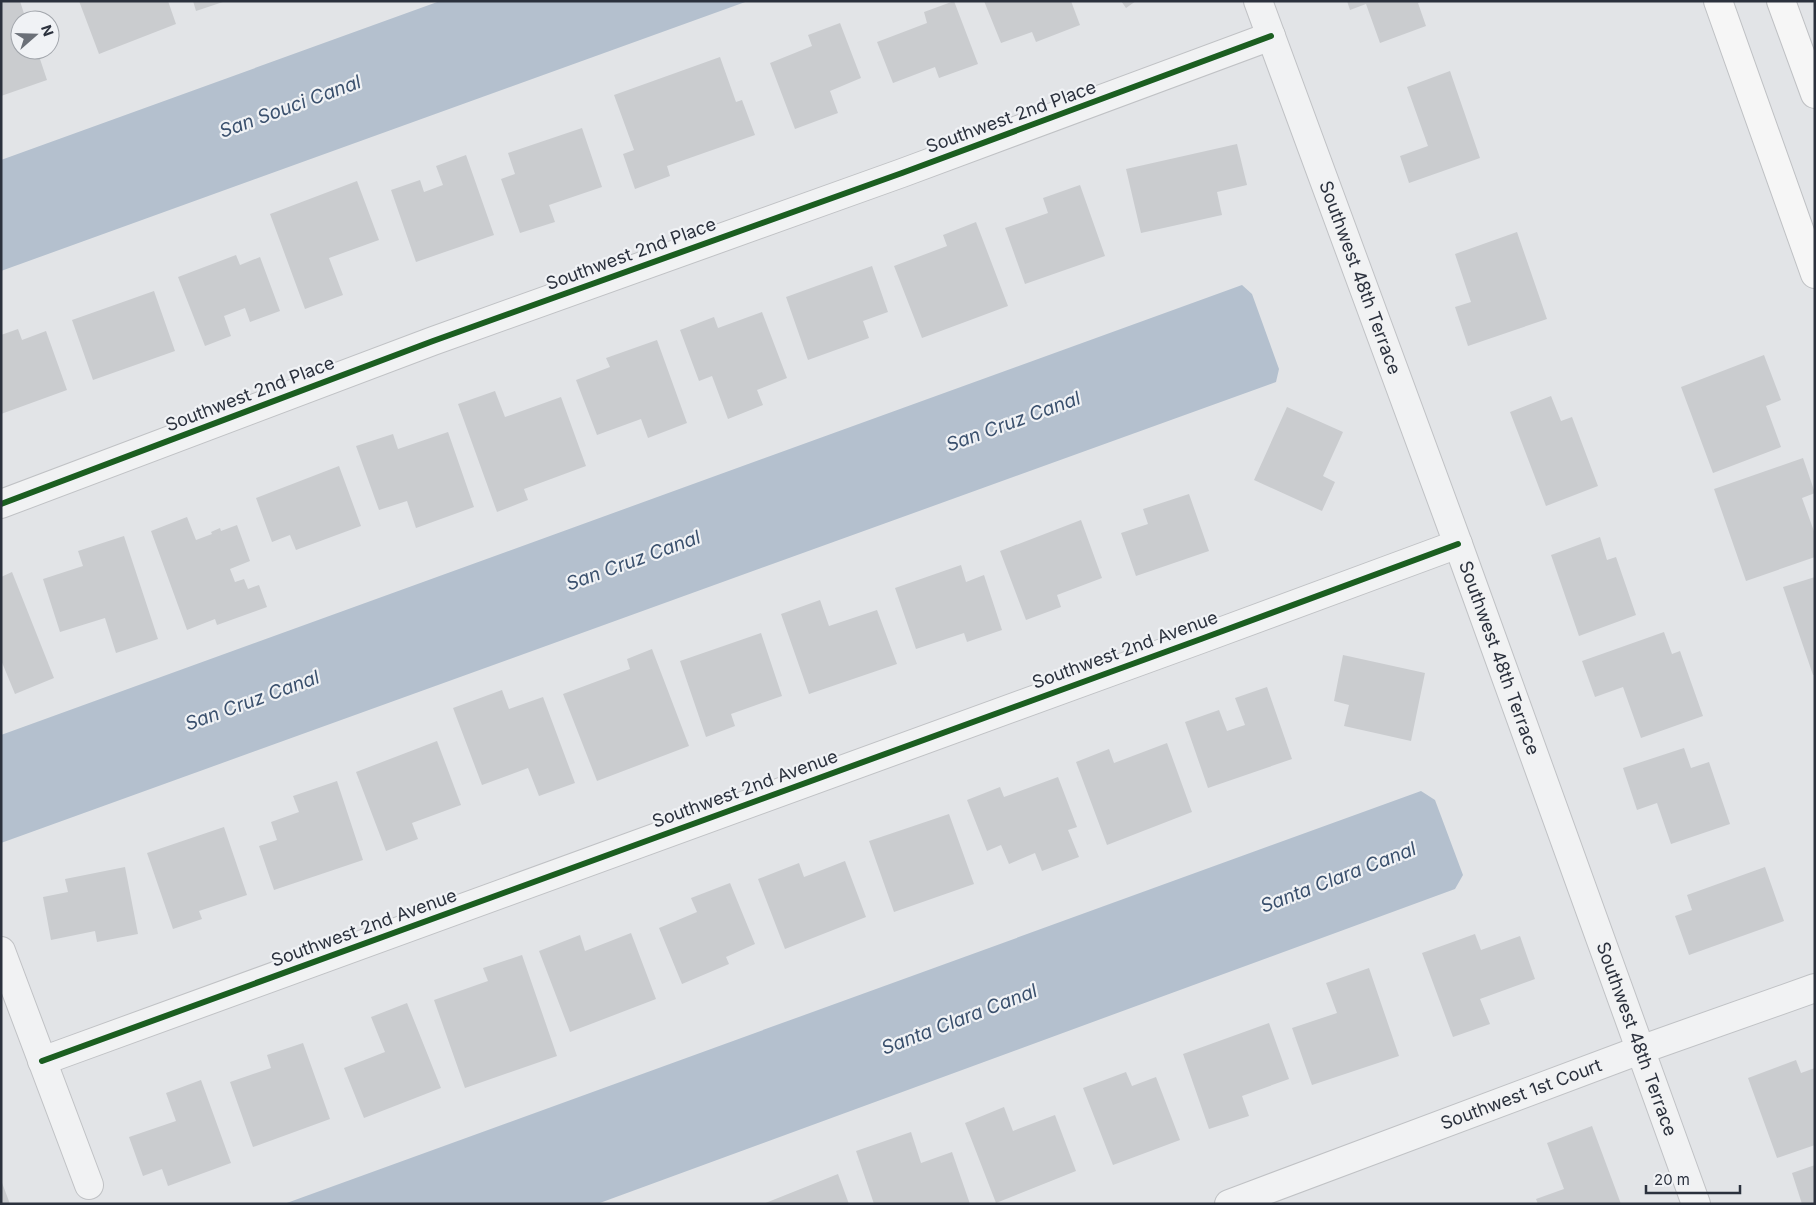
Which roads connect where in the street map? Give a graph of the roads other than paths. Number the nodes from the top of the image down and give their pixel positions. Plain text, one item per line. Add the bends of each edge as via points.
1 (1258, 1) edge
2 (1718, 1) edge
3 (1781, 1) edge
4 (1271, 36) junction
5 (1815, 94) edge
6 (1815, 274) edge
7 (1, 504) edge
8 (1458, 544) junction
9 (1, 951) edge
10 (1815, 988) edge
11 (1640, 1050) junction
12 (42, 1061) junction
13 (89, 1185) dead end
14 (1239, 1202) edge
15 (1696, 1204) edge

1 - 4 street, Southwest 48th Terrace
2 - 6 main road
3 - 5 main road
4 - 7 street, Southwest 2nd Place via 892,177 434,341
4 - 8 street, Southwest 48th Terrace
8 - 11 street, Southwest 48th Terrace
8 - 12 street, Southwest 2nd Avenue
9 - 12 street
10 - 11 street, Southwest 1st Court
11 - 14 street, Southwest 1st Court
11 - 15 street, Southwest 48th Terrace
12 - 13 street

